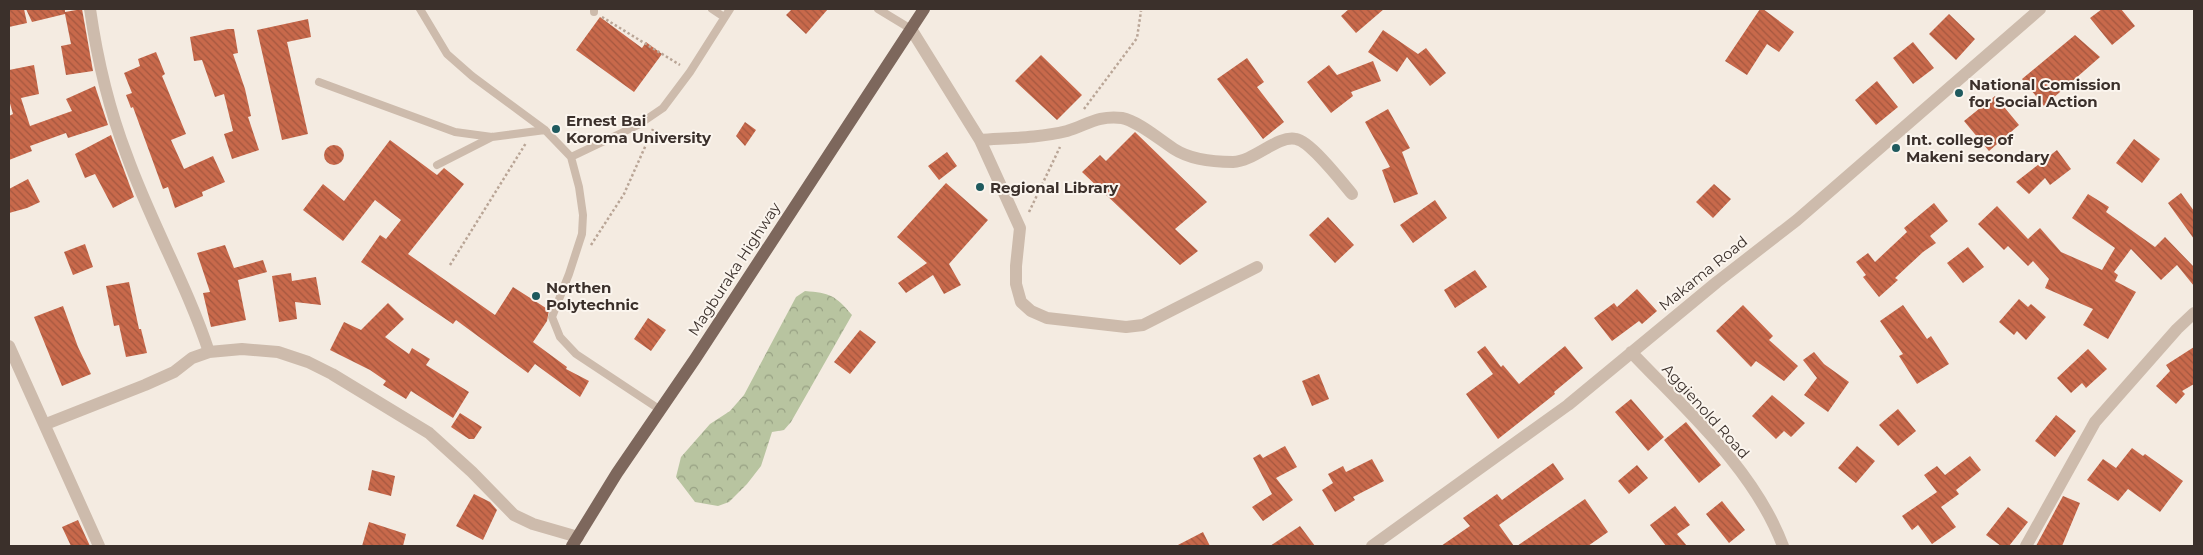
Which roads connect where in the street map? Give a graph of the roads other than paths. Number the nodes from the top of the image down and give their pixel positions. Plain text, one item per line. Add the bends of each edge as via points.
1 (90, 9) edge
2 (420, 9) edge
3 (712, 9) edge
4 (730, 9) edge
5 (878, 9) edge
6 (924, 9) edge
7 (2040, 9) edge
8 (724, 17) junction
9 (911, 29) junction
10 (319, 82) dead end
11 (545, 130) junction
12 (492, 138) junction
13 (980, 140) junction
14 (570, 157) junction
15 (438, 165) dead end
16 (1352, 194) dead end
17 (1257, 268) dead end
18 (2194, 313) edge
19 (9, 346) edge
20 (209, 352) junction
21 (1631, 352) junction
22 (13, 367) edge
23 (659, 409) junction
24 (46, 424) junction
25 (575, 542) edge
26 (99, 546) edge
27 (1372, 546) edge
28 (1783, 546) edge
29 (2026, 546) edge

1 - 20 street via 106,87 127,156
2 - 11 lane via 447,54
3 - 8 lane
4 - 8 lane
5 - 9 lane
6 - 9 main road, Magburaka Highway
7 - 21 street, Makama Road via 1797,220
8 - 14 lane via 663,108 638,125
9 - 13 street
9 - 23 main road, Magburaka Highway
10 - 12 lane via 455,132
11 - 12 lane
11 - 14 lane
12 - 15 lane
13 - 16 street via 1041,135 1069,130 1090,120 1123,118 1195,158 1235,162 1251,158 1286,138 1297,138 1309,146
13 - 17 street via 1020,228 1016,284 1021,302 1031,311 1047,318 1126,327 1144,325
14 - 23 lane via 579,188 582,234 552,318 560,337 576,354
18 - 29 street via 2095,422
19 - 22 street
20 - 24 street via 145,385
20 - 25 street via 242,349 278,352 332,374 429,433 514,515
21 - 27 street, Makama Road via 1568,405
21 - 28 street, Aggienold Road via 1724,449 1754,491
22 - 24 street
23 - 25 main road, Magburaka Highway
24 - 26 street

